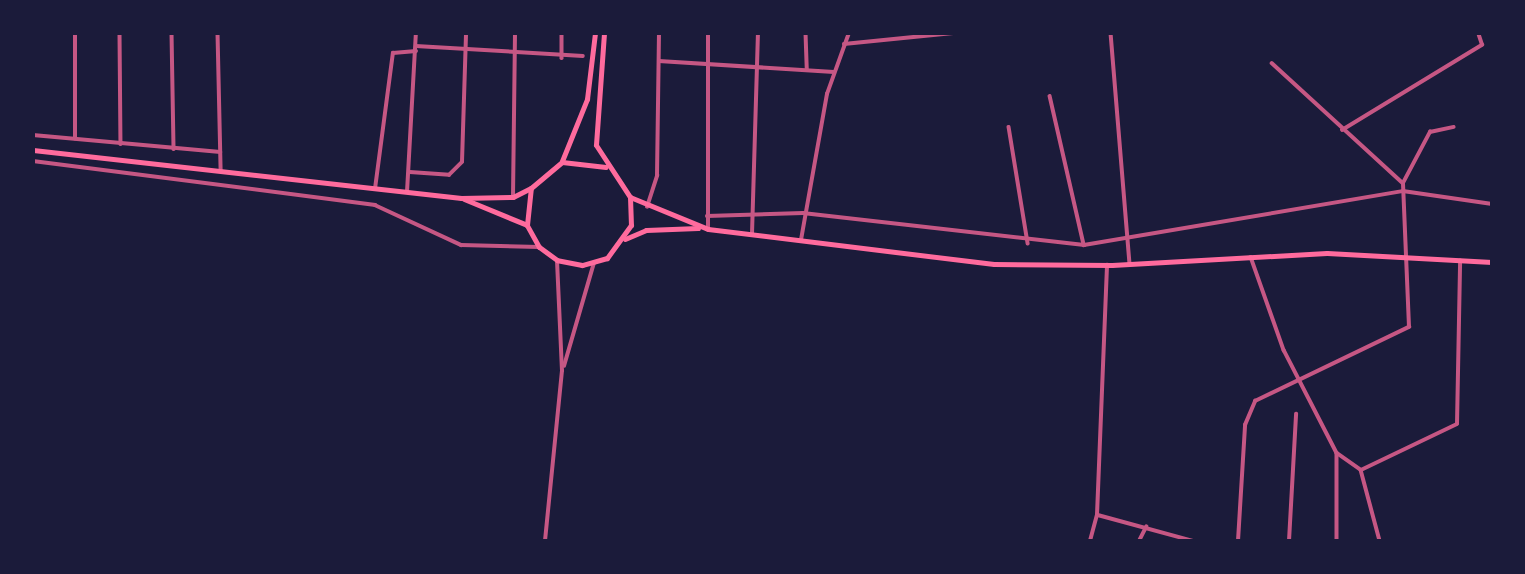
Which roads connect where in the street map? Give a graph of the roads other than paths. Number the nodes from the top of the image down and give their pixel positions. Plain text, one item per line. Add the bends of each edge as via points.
1 (75, 33) edge
2 (120, 33) edge
3 (172, 33) edge
4 (218, 33) edge
5 (416, 33) edge
6 (466, 33) edge
7 (515, 33) edge
8 (562, 33) edge
9 (595, 33) edge
10 (604, 33) edge
11 (660, 33) edge
12 (708, 33) edge
13 (758, 33) edge
14 (806, 33) edge
15 (849, 33) edge
16 (955, 33) edge
17 (1111, 33) edge
18 (1478, 33) edge
19 (909, 35) edge
20 (844, 44) junction
21 (416, 49) junction
22 (466, 49) junction
23 (515, 54) junction
24 (583, 56) dead end
25 (562, 58) junction
26 (659, 61) junction
27 (1272, 63) dead end
28 (708, 65) junction
29 (758, 68) junction
30 (807, 70) junction
31 (834, 72) junction
32 (1050, 96) dead end
33 (1009, 127) dead end
34 (1453, 127) dead end
35 (1342, 130) junction
36 (33, 135) edge
37 (75, 139) junction
38 (121, 144) junction
39 (174, 149) junction
40 (33, 150) edge
41 (220, 152) junction
42 (33, 161) edge
43 (562, 162) junction
44 (606, 167) junction
45 (410, 172) junction
46 (221, 173) junction
47 (1403, 183) junction
48 (531, 187) junction
49 (375, 189) junction
50 (1403, 191) junction
51 (407, 192) junction
52 (513, 197) junction
53 (630, 197) junction
54 (461, 198) junction
55 (1492, 204) edge
56 (647, 207) junction
57 (803, 213) junction
58 (707, 216) junction
59 (754, 218) junction
60 (527, 225) junction
61 (704, 228) junction
62 (752, 235) junction
63 (625, 239) junction
64 (801, 240) junction
65 (1127, 241) junction
66 (1028, 243) junction
67 (1084, 245) junction
68 (539, 247) junction
69 (1405, 255) junction
70 (1251, 257) junction
71 (1460, 259) junction
72 (557, 260) junction
73 (1492, 262) edge
74 (594, 263) junction
75 (1130, 264) junction
76 (1107, 265) junction
77 (562, 371) junction
78 (1299, 377) junction
79 (1296, 414) dead end
80 (1337, 453) junction
81 (1361, 470) junction
82 (1097, 515) junction
83 (1146, 526) junction
84 (545, 541) edge
85 (1090, 541) edge
86 (1139, 541) edge
87 (1192, 541) edge
88 (1238, 541) edge
89 (1289, 541) edge
90 (1337, 541) edge
91 (1380, 541) edge

1 - 37 street
2 - 38 street
3 - 39 street
4 - 41 street
5 - 21 street
6 - 22 street
7 - 23 street
8 - 25 street
9 - 43 main road via 587,99
10 - 44 main road via 596,138
11 - 26 street
12 - 28 street
13 - 29 street
14 - 30 street
15 - 20 street
16 - 19 street
17 - 65 street
18 - 35 street via 1482,45
19 - 20 street
20 - 31 street
21 - 22 street
21 - 45 street
21 - 49 street via 393,53
22 - 23 street
22 - 45 street via 462,162 449,175
23 - 25 street
23 - 52 street
24 - 25 street
26 - 28 street
26 - 56 street via 657,176
27 - 35 street
28 - 29 street
28 - 58 street
29 - 30 street
29 - 59 street
30 - 31 street
31 - 57 street
32 - 67 street
33 - 66 street
34 - 47 street via 1430,132
35 - 47 street
36 - 37 street
37 - 38 street
38 - 39 street
39 - 41 street
40 - 46 main road
41 - 46 street
42 - 68 street via 362,202 392,209 461,245
43 - 44 main road
43 - 48 main road
44 - 53 main road
45 - 51 street
46 - 49 main road
47 - 50 street
48 - 52 main road
48 - 60 main road
49 - 51 main road
50 - 55 street
50 - 65 street
50 - 69 street
51 - 54 main road
52 - 54 main road
53 - 56 main road
53 - 63 main road
54 - 60 main road
56 - 61 main road
57 - 59 street
57 - 64 street
57 - 66 street
58 - 59 street
58 - 61 street
59 - 62 street
60 - 68 main road
61 - 62 main road
61 - 63 main road via 646,230
62 - 64 main road
63 - 74 main road
64 - 76 main road via 957,261
65 - 67 street
65 - 75 street
66 - 67 street
68 - 72 main road
69 - 70 main road
69 - 71 main road
69 - 78 street via 1409,327
70 - 75 main road
70 - 78 street
71 - 73 main road
71 - 81 street via 1460,419
72 - 74 main road
72 - 77 street
74 - 77 street
75 - 76 main road
76 - 82 street
77 - 84 street
78 - 80 street
78 - 88 street via 1250,408
79 - 89 street
80 - 81 street
80 - 90 street
81 - 91 street
82 - 83 street
82 - 85 street
83 - 86 street
83 - 87 street

